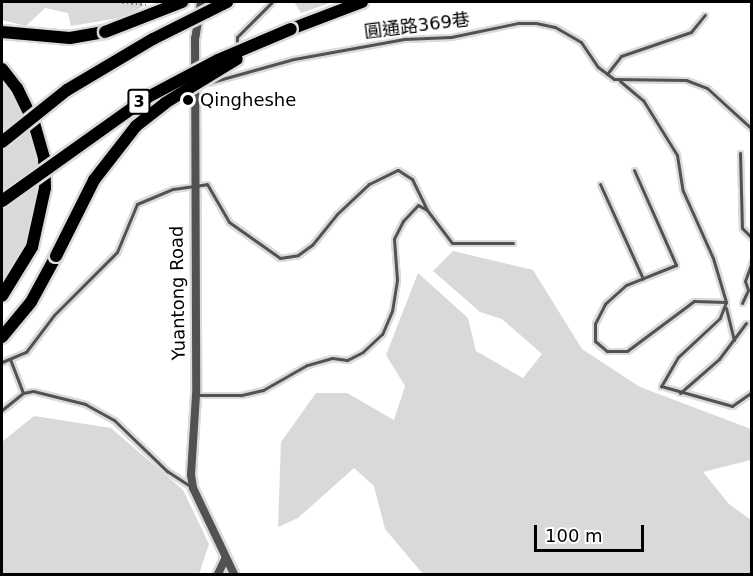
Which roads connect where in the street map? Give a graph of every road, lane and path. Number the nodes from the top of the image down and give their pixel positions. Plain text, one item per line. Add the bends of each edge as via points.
1 (96, 2) edge
2 (108, 2) edge
3 (182, 2) edge
4 (201, 2) edge
5 (227, 2) edge
6 (272, 2) edge
7 (362, 2) edge
8 (705, 15) dead end
9 (291, 29) junction
10 (2, 33) edge
11 (2, 69) edge
12 (237, 73) junction
13 (607, 74) junction
14 (620, 81) junction
15 (195, 87) junction
16 (752, 129) edge
17 (2, 142) edge
18 (740, 153) dead end
19 (634, 170) dead end
20 (600, 184) dead end
21 (193, 186) junction
22 (2, 201) edge
23 (427, 210) junction
24 (752, 238) edge
25 (513, 243) dead end
26 (752, 262) edge
27 (643, 279) junction
28 (2, 296) edge
29 (726, 302) junction
30 (742, 303) dead end
31 (726, 308) junction
32 (746, 323) dead end
33 (2, 337) edge
34 (734, 340) junction
35 (10, 359) junction
36 (2, 362) edge
37 (752, 392) edge
38 (23, 393) junction
39 (680, 393) junction
40 (196, 395) junction
41 (2, 410) edge
42 (193, 488) junction
43 (225, 559) junction
44 (218, 574) edge
45 (234, 574) edge

1 - 2 path
3 - 10 highway, bridge via 105,32 70,38
4 - 15 street, Yuantong Road via 195,38
5 - 17 highway, bridge via 92,75
6 - 12 lane via 237,37
7 - 9 highway, 3
8 - 13 lane via 691,32 621,57
9 - 22 highway, 3, bridge via 218,60 148,97
9 - 33 highway, bridge via 198,81 136,126 94,180 31,302
11 - 28 highway via 17,88 34,123 44,158 45,188 32,248
12 - 13 lane, 圓通路369巷 via 393,40 451,37 519,23 555,27 581,42
12 - 15 lane, 圓通路369巷
13 - 14 lane, 圓通路369巷
14 - 16 lane via 686,80 722,99 731,113
14 - 29 lane, 圓通路369巷 via 643,100 677,155 683,191 713,258
15 - 21 street, Yuantong Road
18 - 24 lane via 742,228
19 - 27 lane via 676,265
20 - 27 lane
21 - 23 lane via 207,184 229,222 280,258 298,255 312,245 369,184 398,170 412,179
21 - 35 lane via 137,204 117,252 54,315 26,352
21 - 40 street, Yuantong Road
23 - 25 lane via 452,243
23 - 40 lane via 418,205 403,221 394,239 397,280 392,311 382,334 363,352 347,360 332,358 307,365 263,390
26 - 30 lane via 744,281 748,290
27 - 29 lane via 626,285 605,303 595,324 596,340 607,351 627,351 694,301
29 - 31 lane, 圓通路369巷
31 - 34 lane, 圓通路369巷
31 - 39 lane via 678,357 661,386
32 - 34 lane
34 - 39 lane via 719,359
35 - 36 lane
35 - 38 lane
37 - 39 lane via 732,406
38 - 41 lane
38 - 42 lane via 48,392 101,411
40 - 42 street, Yuantong Road
42 - 43 street, Yuantong Road
43 - 44 street
43 - 45 street, Yuantong Road

